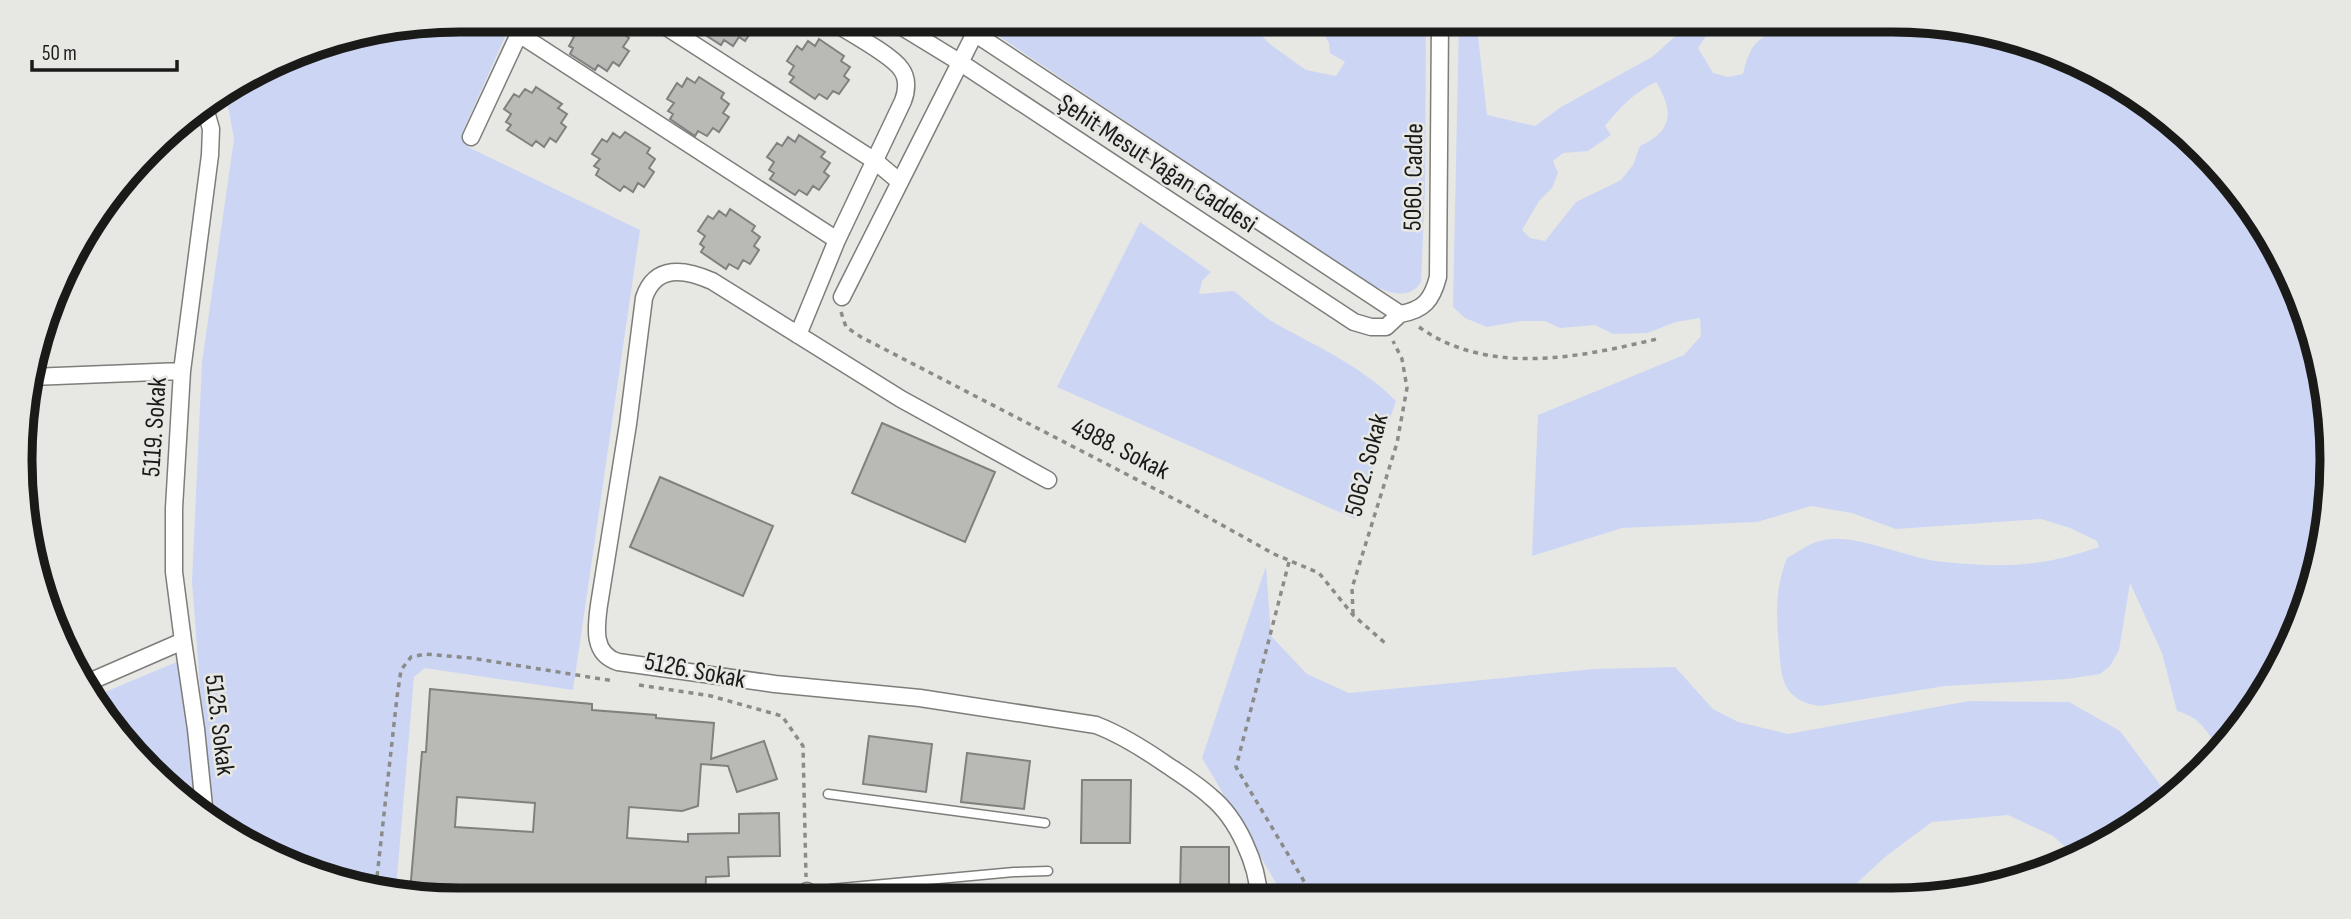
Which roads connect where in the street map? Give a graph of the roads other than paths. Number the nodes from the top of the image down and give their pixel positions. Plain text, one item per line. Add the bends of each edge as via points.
1 (520, 31) edge
2 (528, 31) edge
3 (673, 31) edge
4 (847, 31) edge
5 (909, 31) edge
6 (972, 31) edge
7 (1440, 31) edge
8 (975, 33) junction
9 (961, 63) junction
10 (207, 115) edge
11 (471, 137) dead end
12 (875, 161) junction
13 (900, 182) junction
14 (837, 240) junction
15 (842, 297) road end
16 (1400, 314) junction
17 (798, 335) junction
18 (182, 371) junction
19 (40, 377) edge
20 (1048, 480) dead end
21 (183, 641) junction
22 (93, 680) edge
23 (828, 794) dead end
24 (204, 802) edge
25 (1045, 823) dead end
26 (1048, 871) dead end
27 (841, 888) edge
28 (1259, 888) edge

1 - 11 street
2 - 14 street
3 - 12 street
4 - 12 street via 896,63 904,74 905,96
5 - 9 street, Şehit Mesut Yağan Caddesi
6 - 8 street, Şehit Mesut Yağan Caddesi
7 - 16 street, 5060. Cadde via 1438,277 1424,307
8 - 9 street
8 - 16 street, Şehit Mesut Yağan Caddesi
9 - 13 street
9 - 16 street, Şehit Mesut Yağan Caddesi via 1354,323 1386,327
10 - 18 street, 5119. Sokak via 211,155
12 - 13 street
12 - 14 street
13 - 15 street
14 - 17 street
17 - 20 street via 901,399
17 - 28 street via 699,275 667,273 648,286 596,621 596,635 605,655 631,664 920,698 1096,725 1146,751 1212,797 1248,851
18 - 19 street
18 - 21 street, 5119. Sokak via 174,572
21 - 22 street
21 - 24 street, 5125. Sokak
23 - 25 lane
26 - 27 lane

